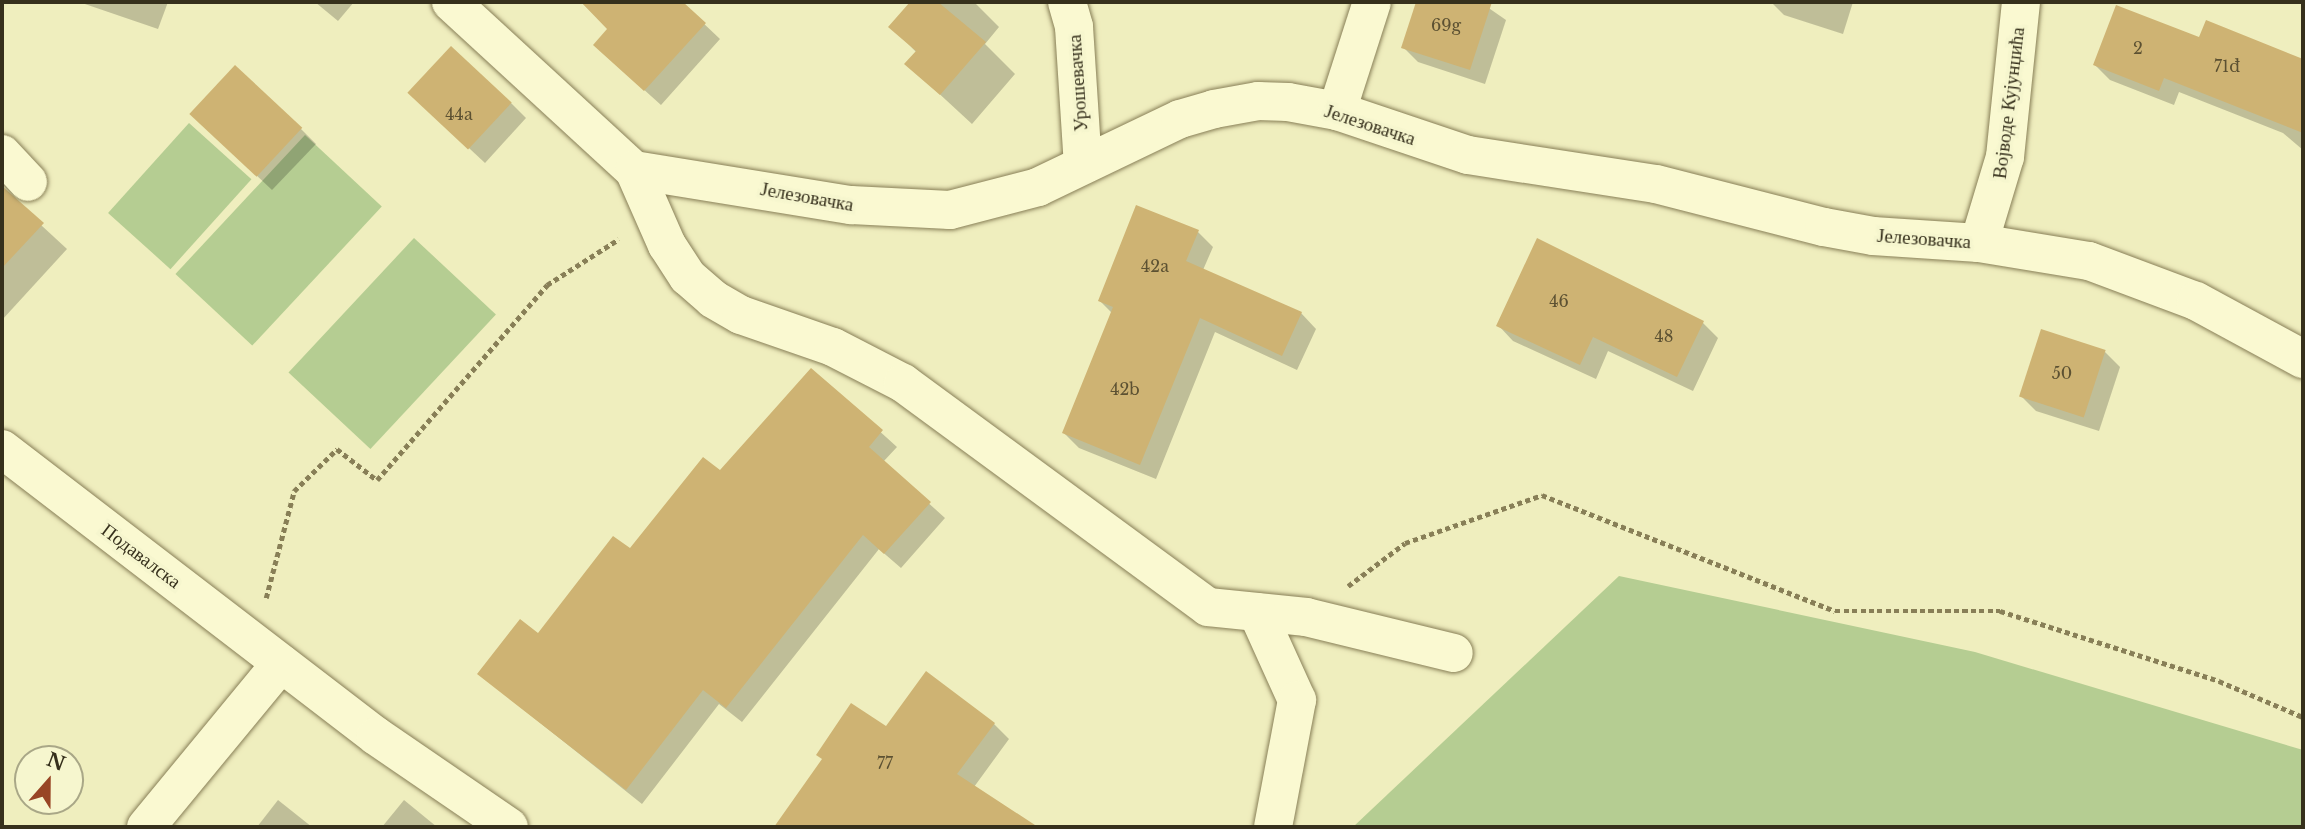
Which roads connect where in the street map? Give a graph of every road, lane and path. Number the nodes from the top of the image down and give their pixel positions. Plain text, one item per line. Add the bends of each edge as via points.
1 (451, 2) edge
2 (1067, 2) edge
3 (1372, 2) edge
4 (2021, 2) edge
5 (1337, 111) junction
6 (2, 153) edge
7 (1083, 165) junction
8 (634, 170) junction
9 (28, 182) dead end
10 (652, 218) junction
11 (1979, 243) junction
12 (2303, 359) edge
13 (2, 449) edge
14 (1257, 612) junction
15 (1306, 617) junction
16 (1454, 653) dead end
17 (281, 663) junction
18 (2303, 718) edge
19 (146, 827) edge
20 (509, 827) edge
21 (1273, 827) edge

1 - 8 street
2 - 7 street, Урошевачка via 1074,27
3 - 5 street
4 - 11 street, Војводе Кујунџића via 2005,158
5 - 7 street, Јелезовачка via 1258,101 1214,109
5 - 11 street, Јелезовачка via 1468,155 1656,184 1860,233
6 - 9 street
7 - 8 street, Јелезовачка via 1010,197 918,211
8 - 10 street
10 - 14 street via 688,277 713,299 741,315 833,347 894,378 1208,607
10 - 17 path via 547,285 377,480 337,449 294,491 265,595
11 - 12 street, Јелезовачка via 2050,253 2123,271 2196,301
13 - 17 street, Подавалска
14 - 15 street
14 - 21 street via 1297,700
15 - 16 street
15 - 18 path via 1405,544 1542,495 1835,611 2000,611 2219,681
17 - 19 street
17 - 20 street, Подавалска via 376,736

